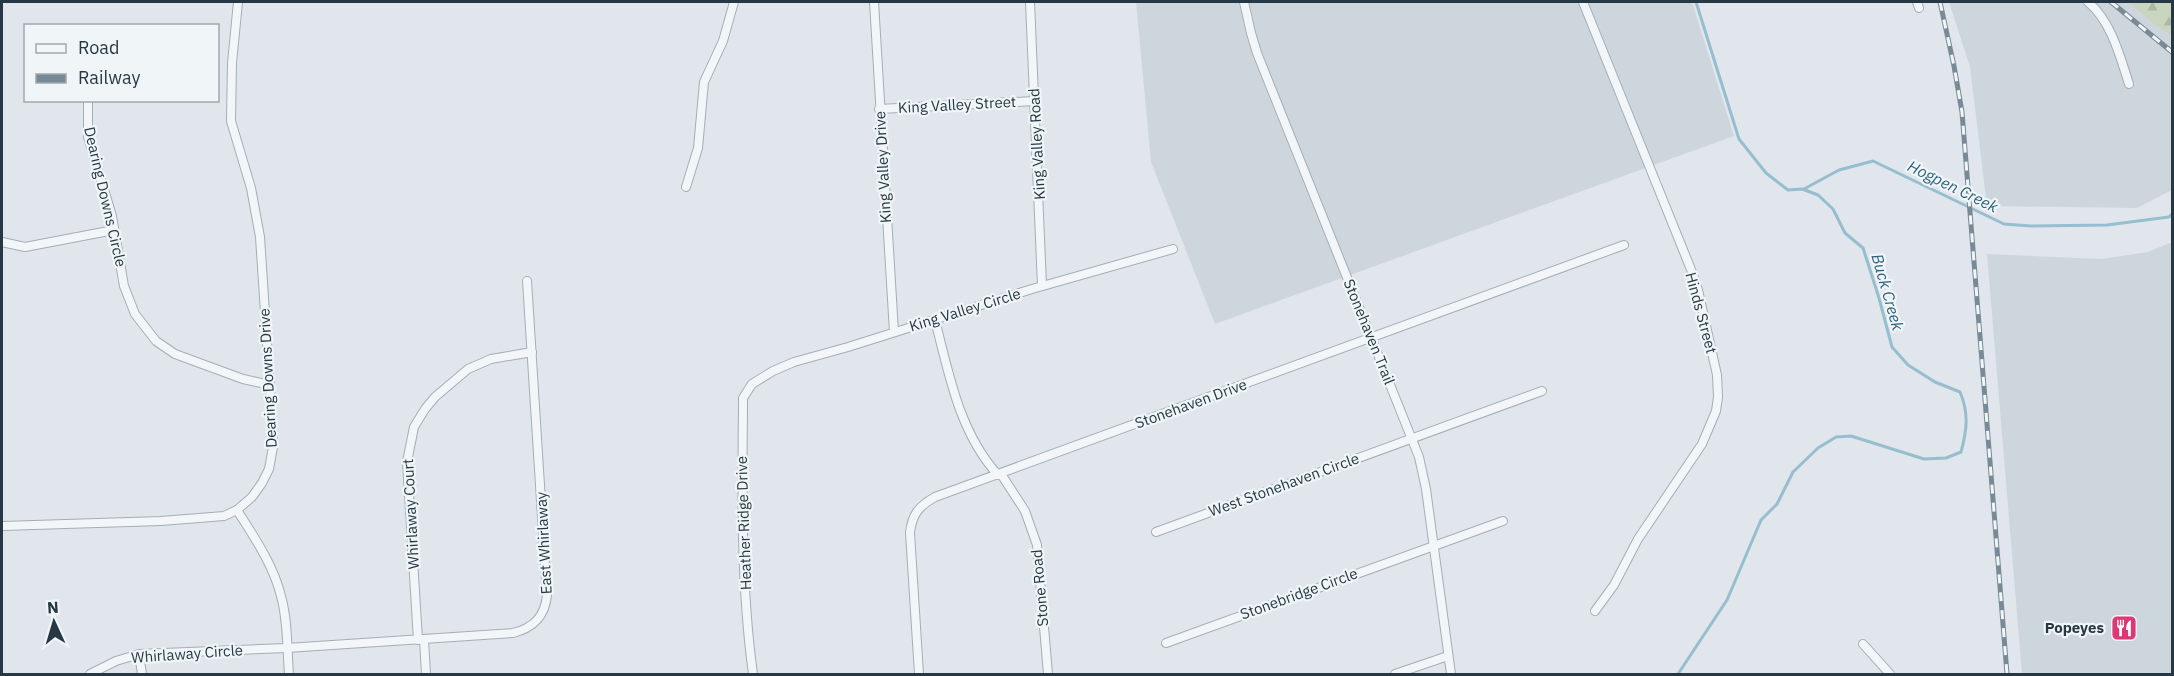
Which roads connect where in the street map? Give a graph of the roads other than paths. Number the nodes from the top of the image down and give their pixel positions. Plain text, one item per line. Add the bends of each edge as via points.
1 (238, 2) edge
2 (734, 2) edge
3 (874, 2) edge
4 (1030, 2) edge
5 (1244, 2) edge
6 (1583, 2) edge
7 (2088, 2) edge
8 (2129, 84) dead end
9 (1035, 101) junction
10 (88, 102) edge
11 (879, 109) junction
12 (686, 187) dead end
13 (114, 230) junction
14 (2, 242) edge
15 (1624, 245) dead end
16 (1173, 249) dead end
17 (527, 280) dead end
18 (1042, 286) junction
19 (935, 320) junction
20 (894, 332) junction
21 (1372, 338) junction
22 (532, 352) junction
23 (760, 378) joint
24 (270, 386) junction
25 (1542, 391) dead end
26 (1412, 438) junction
27 (1000, 474) junction
28 (237, 510) junction
29 (1503, 521) dead end
30 (2, 526) edge
31 (1156, 532) dead end
32 (1434, 547) junction
33 (1595, 610) dead end
34 (421, 640) junction
35 (1166, 644) dead end
36 (1863, 644) dead end
37 (287, 648) junction
38 (139, 654) junction
39 (1448, 656) junction
40 (90, 675) edge
41 (142, 675) edge
42 (289, 675) edge
43 (426, 675) edge
44 (753, 675) edge
45 (919, 675) edge
46 (1048, 675) edge
47 (1395, 675) edge
48 (1451, 675) edge
49 (1890, 675) edge

1 - 24 street, Dearing Downs Drive via 231,121 259,230
2 - 12 street via 723,41 704,82 698,148
3 - 11 street, King Valley Drive
4 - 9 street, King Valley Road
5 - 21 street, Stonehaven Trail via 1257,53
6 - 33 street, Hinds Street via 1692,272 1719,387 1716,411 1702,444
7 - 8 street via 2098,11
9 - 11 street, King Valley Street
9 - 18 street, King Valley Road
10 - 13 street, Dearing Downs Circle via 88,137
11 - 20 street, King Valley Drive
13 - 14 street via 25,247
13 - 24 street, Dearing Downs Circle via 127,297 156,341 204,366
15 - 21 street, Stonehaven Drive
16 - 18 street, King Valley Circle
17 - 22 street, East Whirlaway
18 - 19 street, King Valley Circle
19 - 20 street, King Valley Circle
19 - 27 street, Stone Road via 959,411 979,448
20 - 23 street, King Valley Circle via 794,362
21 - 26 street, Stonehaven Trail
21 - 27 street, Stonehaven Drive
22 - 34 street, Whirlaway Court via 491,358 468,369 435,397 414,428 407,462
22 - 34 street, East Whirlaway via 545,538 545,609 538,621 522,631
23 - 44 street, Heather Ridge Drive via 746,391 742,408 742,505
24 - 28 street, Dearing Downs Drive via 273,447 269,469 258,490
25 - 26 street, West Stonehaven Circle
26 - 31 street, West Stonehaven Circle
26 - 32 street, Stonehaven Trail via 1423,472
27 - 45 street, Stonehaven Drive via 935,497 914,516 910,541
27 - 46 street, Stone Road via 1025,511 1037,545
28 - 30 street, Dearing Downs Drive via 204,519
28 - 37 street via 275,577 284,608
29 - 32 street, Stonebridge Circle
32 - 35 street, Stonebridge Circle
32 - 39 street, Stonehaven Trail
34 - 37 street, East Whirlaway
34 - 43 street, Whirlaway Court
36 - 49 street
37 - 38 street, Whirlaway Circle
37 - 42 street
38 - 40 street, Whirlaway Circle
38 - 41 street
39 - 47 street
39 - 48 street, Stonehaven Trail

